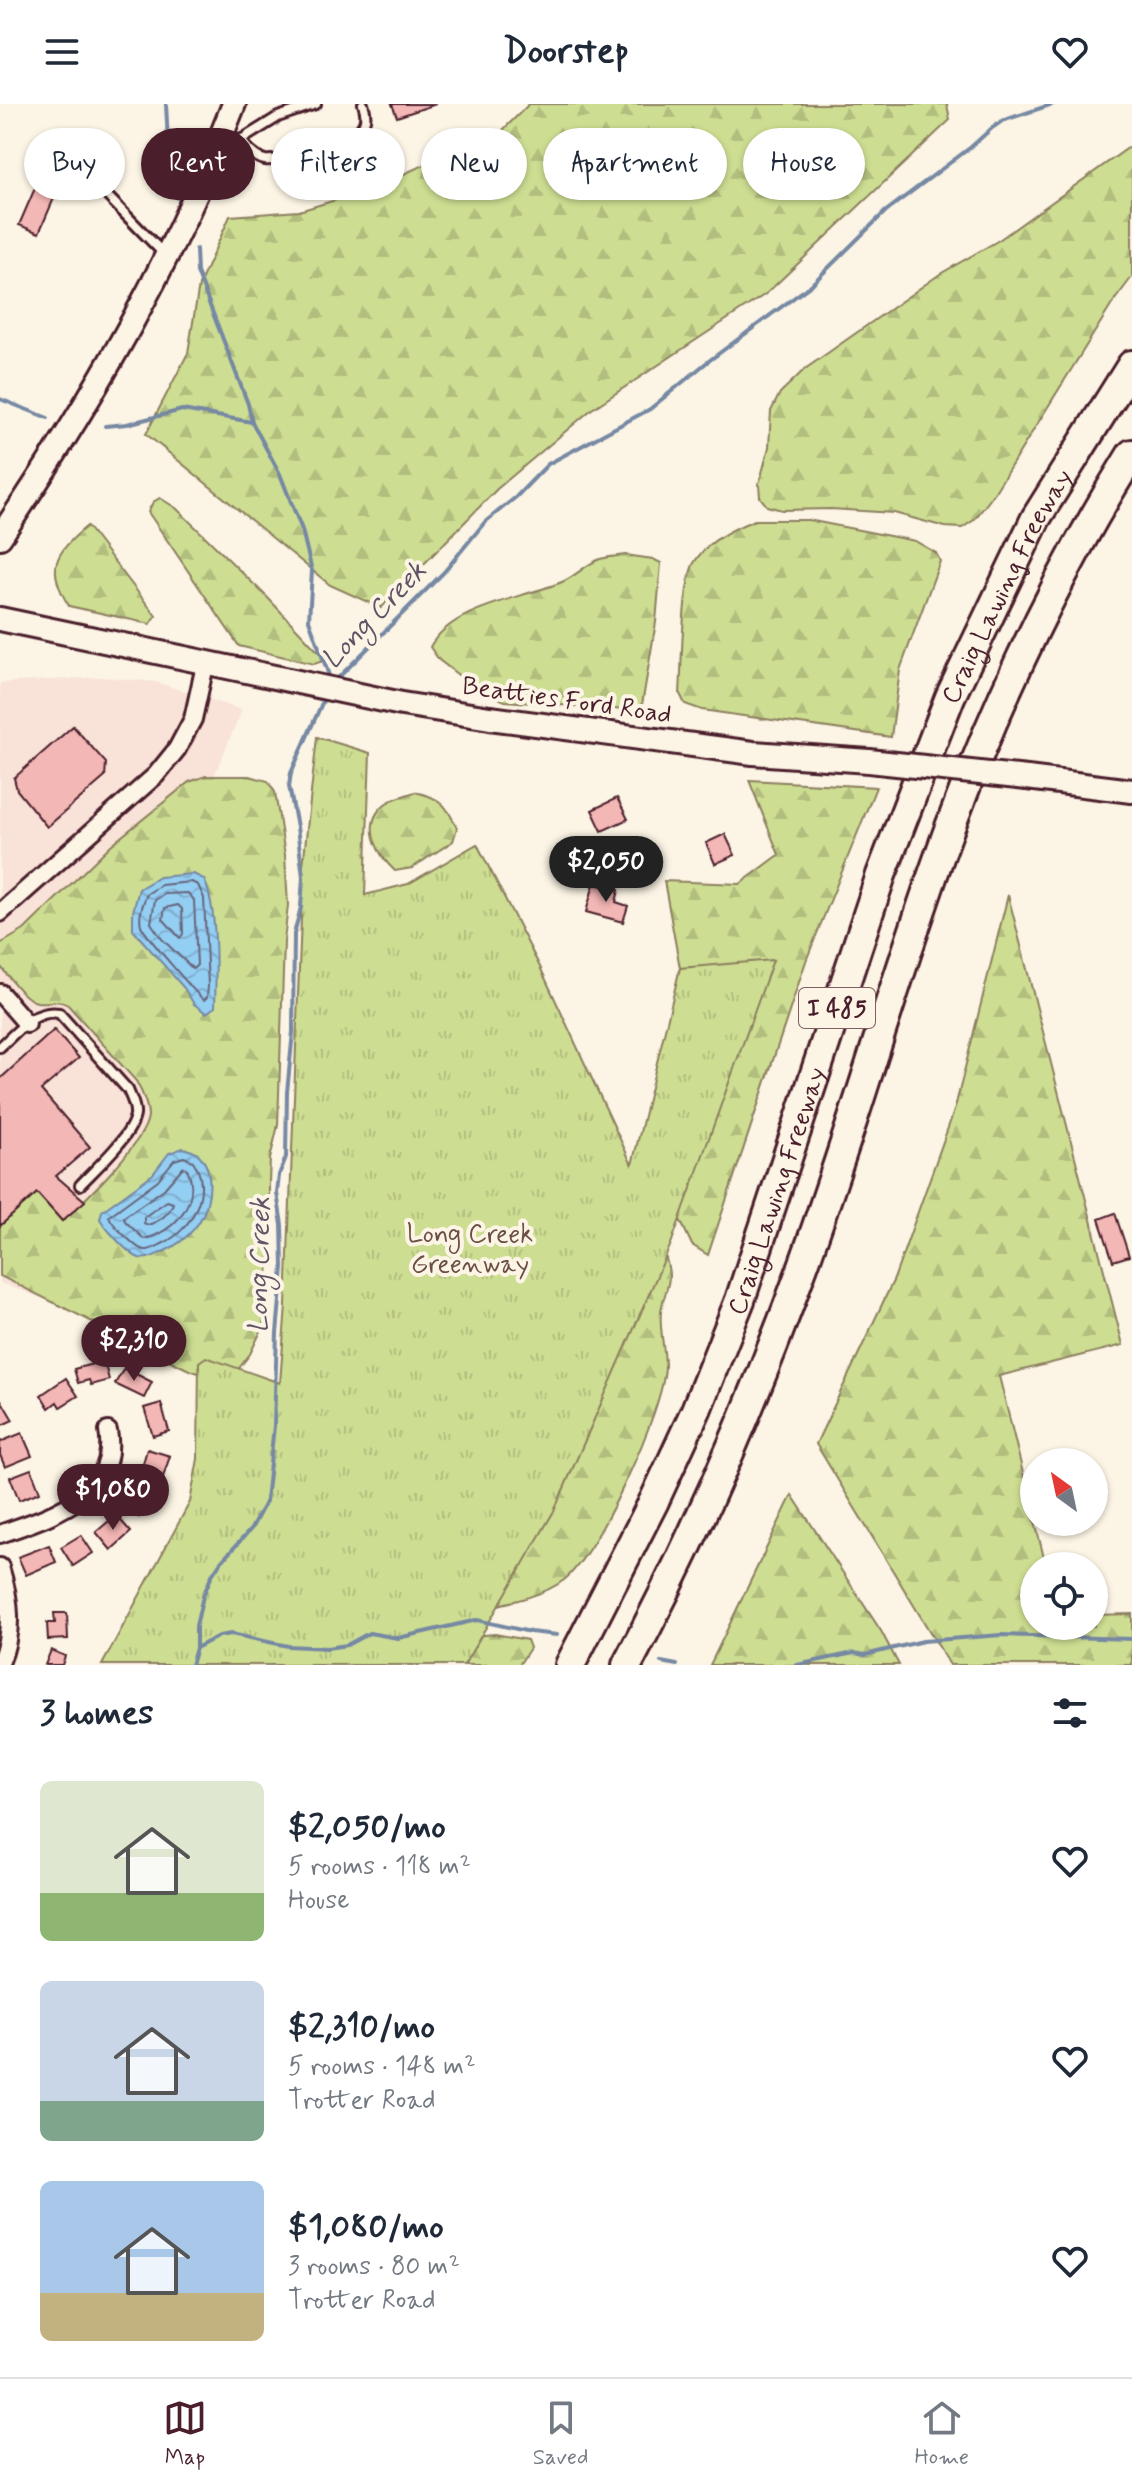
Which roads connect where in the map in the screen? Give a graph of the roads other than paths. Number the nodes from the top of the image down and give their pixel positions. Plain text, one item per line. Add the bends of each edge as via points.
1 (234, 104) edge
2 (316, 104) edge
3 (363, 104) edge
4 (232, 128) edge
5 (253, 128) edge
6 (255, 156) edge
7 (111, 200) edge
8 (198, 200) edge
9 (167, 257) junction
10 (1132, 365) edge
11 (1132, 454) edge
12 (0, 537) edge
13 (0, 619) edge
14 (206, 661) junction
15 (1132, 791) edge
16 (0, 913) edge
17 (0, 993) edge
18 (27, 1024) junction
19 (0, 1047) edge
20 (80, 1185) dead end
21 (108, 1431) dead end
22 (0, 1534) edge
23 (0, 1567) edge
24 (0, 1663) edge
25 (570, 1665) edge
26 (627, 1665) edge

1 - 4 main road
2 - 5 lane
3 - 6 lane via 361,128 336,143 265,160
7 - 9 lane
8 - 9 main road
9 - 12 main road via 89,401
10 - 25 highway, Craig Lawing Freeway / I 485 via 1036,518 950,697 881,875 740,1300 654,1501
11 - 26 highway, Craig Lawing Freeway / I 485 via 1043,611 985,738 760,1384 715,1490
13 - 14 main road, Beatties Ford Road
14 - 15 main road, Beatties Ford Road, bridge via 490,718 753,753
14 - 16 street via 193,719 156,775
17 - 18 street
18 - 19 lane
18 - 20 lane via 41,1014 59,1013 134,1102 129,1130
21 - 22 street via 104,1469 85,1494 58,1513
23 - 24 street via 9,1608

